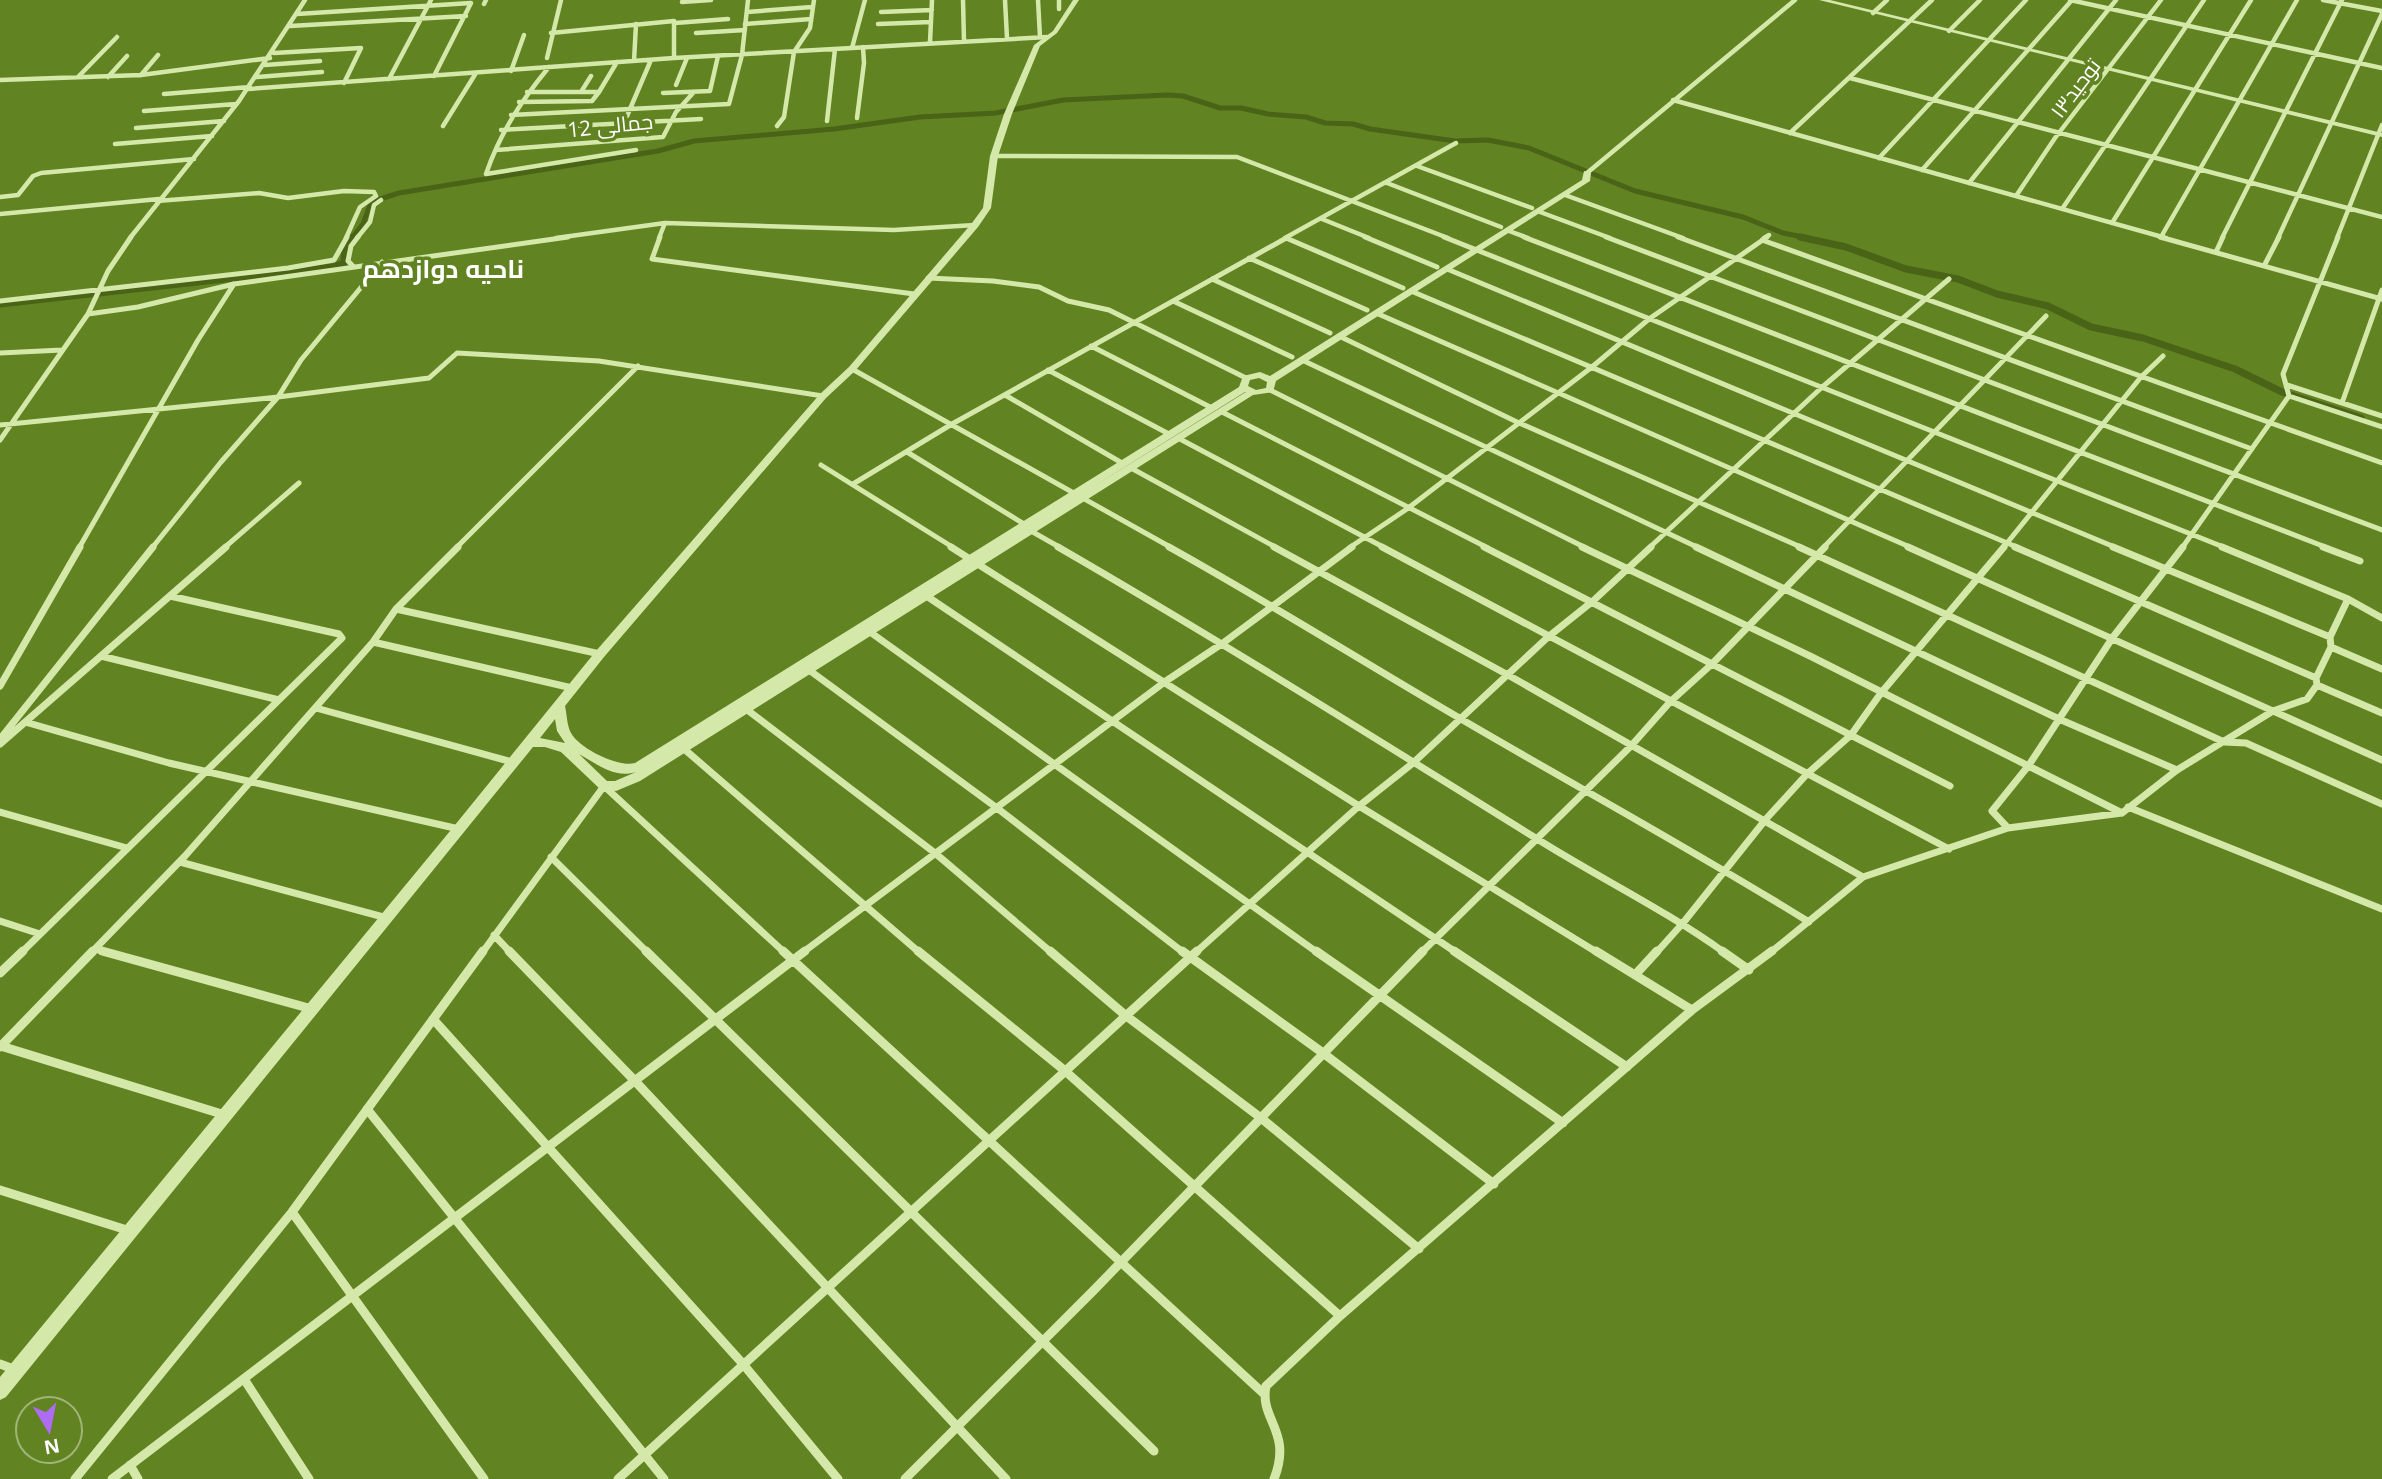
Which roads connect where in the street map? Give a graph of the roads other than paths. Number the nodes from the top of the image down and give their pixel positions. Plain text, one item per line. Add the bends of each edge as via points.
1 (307, 0) edge
2 (561, 0) edge
3 (711, 0) edge
4 (748, 0) edge
5 (814, 0) edge
6 (865, 0) edge
7 (932, 0) edge
8 (964, 0) edge
9 (1005, 0) edge
10 (1038, 0) edge
11 (1059, 0) edge
12 (1076, 0) edge
13 (1794, 0) edge
14 (1822, 0) edge
15 (1887, 0) edge
16 (1932, 0) edge
17 (1980, 0) edge
18 (2026, 0) edge
19 (2072, 0) edge
20 (2116, 0) edge
21 (2161, 0) edge
22 (2204, 0) edge
23 (2251, 0) edge
24 (2297, 0) edge
25 (2323, 0) edge
26 (681, 2) dead end
27 (2341, 2) edge
28 (430, 3) edge
29 (812, 7) junction
30 (2109, 8) junction
31 (1059, 9) dead end
32 (932, 10) junction
33 (747, 12) junction
34 (881, 12) dead end
35 (1873, 13) junction
36 (2382, 13) edge
37 (297, 14) junction
38 (466, 16) junction
39 (2149, 17) junction
40 (422, 19) junction
41 (728, 19) dead end
42 (811, 19) junction
43 (931, 22) junction
44 (1909, 22) junction
45 (675, 23) junction
46 (636, 24) junction
47 (746, 24) junction
48 (878, 24) dead end
49 (2187, 25) junction
50 (290, 26) junction
51 (745, 30) junction
52 (1949, 31) junction
53 (551, 33) junction
54 (696, 33) dead end
55 (524, 35) dead end
56 (2230, 35) junction
57 (117, 37) dead end
58 (1044, 37) junction
59 (1007, 38) junction
60 (964, 41) junction
61 (1989, 41) junction
62 (930, 42) junction
63 (2272, 44) junction
64 (863, 47) junction
65 (852, 48) junction
66 (835, 50) junction
67 (2027, 50) junction
68 (794, 52) junction
69 (2317, 54) junction
70 (158, 55) dead end
71 (742, 55) junction
72 (127, 56) dead end
73 (272, 56) junction
74 (718, 56) junction
75 (547, 58) dead end
76 (674, 58) junction
77 (687, 58) junction
78 (651, 60) junction
79 (2067, 60) junction
80 (320, 61) dead end
81 (634, 61) junction
82 (617, 62) junction
83 (2360, 63) junction
84 (265, 65) junction
85 (549, 67) junction
86 (2382, 68) edge
87 (2108, 70) junction
88 (511, 71) junction
89 (322, 72) dead end
90 (477, 74) junction
91 (141, 75) junction
92 (434, 76) junction
93 (591, 76) dead end
94 (108, 77) junction
95 (257, 77) junction
96 (78, 78) junction
97 (1850, 78) junction
98 (389, 79) junction
99 (0, 80) edge
100 (2151, 80) junction
101 (344, 83) junction
102 (676, 85) dead end
103 (249, 88) junction
104 (2193, 91) junction
105 (527, 92) junction
106 (581, 92) junction
107 (599, 92) junction
108 (663, 93) dead end
109 (693, 93) junction
110 (164, 94) dead end
111 (1673, 100) junction
112 (1934, 100) junction
113 (2239, 101) junction
114 (519, 102) junction
115 (236, 104) junction
116 (680, 106) junction
117 (629, 109) junction
118 (1975, 110) junction
119 (144, 111) dead end
120 (2285, 111) junction
121 (510, 115) junction
122 (857, 118) dead end
123 (701, 119) dead end
124 (224, 121) junction
125 (670, 121) junction
126 (827, 121) dead end
127 (2018, 121) junction
128 (2332, 122) junction
129 (624, 123) junction
130 (2382, 125) edge
131 (443, 126) dead end
132 (777, 126) dead end
133 (136, 128) dead end
134 (501, 130) junction
135 (2060, 132) junction
136 (1790, 133) junction
137 (2380, 134) edge
138 (212, 136) junction
139 (1456, 143) dead end
140 (114, 144) dead end
141 (2107, 144) junction
142 (636, 149) dead end
143 (496, 150) junction
144 (2152, 155) junction
145 (994, 156) junction
146 (1879, 158) junction
147 (195, 159) junction
148 (1418, 166) junction
149 (2201, 168) junction
150 (1922, 170) junction
151 (1587, 175) junction
152 (2250, 181) junction
153 (1387, 183) junction
154 (1969, 183) junction
155 (2300, 194) junction
156 (1565, 195) junction
157 (2016, 196) junction
158 (0, 197) edge
159 (158, 200) junction
160 (381, 200) dead end
161 (1354, 202) junction
162 (2063, 209) junction
163 (2351, 209) junction
164 (1536, 210) junction
165 (0, 214) edge
166 (2382, 217) edge
167 (1322, 219) junction
168 (665, 223) junction
169 (2112, 223) junction
170 (975, 225) junction
171 (1505, 229) junction
172 (2161, 237) junction
173 (1286, 238) junction
174 (1474, 248) junction
175 (2216, 253) junction
176 (1249, 258) junction
177 (1735, 260) junction
178 (383, 261) junction
179 (352, 265) junction
180 (2264, 266) junction
181 (1442, 268) junction
182 (1708, 277) junction
183 (928, 278) junction
184 (1212, 279) junction
185 (1949, 279) dead end
186 (2321, 282) junction
187 (234, 284) junction
188 (98, 290) junction
189 (1407, 290) junction
190 (2382, 290) edge
191 (914, 294) junction
192 (1681, 297) junction
193 (1926, 299) junction
194 (2381, 299) edge
195 (0, 301) edge
196 (1173, 301) junction
197 (1371, 312) junction
198 (88, 314) junction
199 (2046, 316) dead end
200 (1648, 319) junction
201 (1902, 321) junction
202 (1132, 323) junction
203 (1334, 334) junction
204 (2028, 336) junction
205 (1876, 340) junction
206 (1622, 343) junction
207 (1091, 346) junction
208 (62, 350) junction
209 (0, 354) edge
210 (2163, 356) dead end
211 (1297, 358) junction
212 (2008, 359) junction
213 (1851, 363) junction
214 (638, 366) junction
215 (1592, 367) junction
216 (852, 369) junction
217 (1048, 370) junction
218 (2141, 377) junction
219 (1984, 380) junction
220 (1268, 382) junction
221 (1247, 386) junction
222 (2287, 386) junction
223 (1820, 389) junction
224 (1556, 392) junction
225 (1005, 395) junction
226 (823, 396) junction
227 (2290, 396) junction
228 (278, 397) junction
229 (2123, 401) junction
230 (2343, 403) junction
231 (1963, 405) junction
232 (160, 409) junction
233 (1217, 410) junction
234 (1796, 414) junction
235 (2382, 416) edge
236 (1517, 422) junction
237 (2269, 423) junction
238 (11, 424) junction
239 (952, 424) junction
240 (0, 425) edge
241 (2103, 426) junction
242 (2382, 427) edge
243 (1934, 434) junction
244 (1174, 436) junction
245 (0, 440) edge
246 (1765, 442) junction
247 (1483, 448) junction
248 (2252, 449) junction
249 (907, 452) junction
250 (2082, 452) junction
251 (1909, 462) junction
252 (2382, 463) edge
253 (821, 465) dead end
254 (1127, 466) junction
255 (1731, 470) junction
256 (2231, 475) junction
257 (1447, 479) junction
258 (2058, 482) junction
259 (299, 483) dead end
260 (853, 484) junction
261 (1880, 491) junction
262 (1079, 495) junction
263 (1696, 503) junction
264 (2214, 503) junction
265 (1407, 509) junction
266 (2033, 513) junction
267 (1848, 520) junction
268 (1027, 528) junction
269 (2382, 530) edge
270 (1664, 533) junction
271 (2191, 534) junction
272 (1362, 538) junction
273 (2007, 543) junction
274 (1819, 555) junction
275 (975, 561) junction
276 (2360, 561) dead end
277 (1627, 569) junction
278 (2167, 570) junction
279 (1319, 571) junction
280 (1978, 577) junction
281 (1784, 589) junction
282 (170, 596) junction
283 (928, 597) junction
284 (2348, 599) junction
285 (1592, 601) junction
286 (2143, 602) junction
287 (1273, 606) junction
288 (396, 609) junction
289 (1948, 616) junction
290 (2382, 618) edge
291 (1748, 628) junction
292 (870, 632) junction
293 (1548, 637) junction
294 (2113, 637) junction
295 (2330, 637) junction
296 (373, 642) junction
297 (1223, 643) junction
298 (2331, 647) junction
299 (1917, 651) junction
300 (600, 654) junction
301 (101, 656) junction
302 (1713, 663) junction
303 (2382, 669) edge
304 (808, 670) junction
305 (1508, 675) junction
306 (2087, 680) junction
307 (1166, 681) junction
308 (2316, 681) junction
309 (0, 685) edge
310 (572, 688) junction
311 (1881, 693) junction
312 (279, 700) junction
313 (1670, 702) junction
314 (559, 704) junction
315 (316, 708) junction
316 (747, 709) junction
317 (2273, 711) junction
318 (2382, 713) edge
319 (1460, 719) junction
320 (2059, 719) junction
321 (25, 722) junction
322 (1112, 722) junction
323 (1851, 735) junction
324 (2224, 741) junction
325 (0, 742) edge
326 (529, 742) junction
327 (1631, 746) junction
328 (684, 748) junction
329 (2382, 760) edge
330 (512, 762) junction
331 (1055, 764) junction
332 (1413, 764) junction
333 (2029, 765) junction
334 (204, 771) junction
335 (2177, 771) junction
336 (1807, 774) junction
337 (250, 782) junction
338 (604, 786) junction
339 (1950, 786) dead end
340 (1585, 791) junction
341 (2382, 804) edge
342 (1359, 806) junction
343 (997, 807) junction
344 (2125, 810) junction
345 (0, 812) edge
346 (1766, 819) junction
347 (2008, 828) junction
348 (460, 829) junction
349 (1538, 840) junction
350 (127, 848) junction
351 (1949, 849) junction
352 (1309, 851) junction
353 (935, 853) junction
354 (551, 857) junction
355 (180, 862) junction
356 (1726, 870) junction
357 (1863, 877) junction
358 (1487, 885) junction
359 (1250, 904) junction
360 (864, 907) junction
361 (2382, 909) edge
362 (387, 918) junction
363 (0, 921) edge
364 (1809, 922) junction
365 (1683, 923) junction
366 (40, 934) junction
367 (494, 934) junction
368 (1434, 939) junction
369 (95, 949) junction
370 (1190, 957) junction
371 (791, 961) junction
372 (1749, 970) junction
373 (0, 973) edge
374 (1635, 975) junction
375 (1379, 996) junction
376 (313, 1009) junction
377 (1692, 1010) junction
378 (1125, 1016) junction
379 (716, 1018) junction
380 (433, 1019) junction
381 (0, 1046) edge
382 (1323, 1054) junction
383 (1627, 1067) junction
384 (1064, 1070) junction
385 (635, 1081) junction
386 (367, 1109) junction
387 (226, 1115) junction
388 (1261, 1118) junction
389 (1563, 1123) junction
390 (989, 1138) junction
391 (549, 1146) junction
392 (1494, 1184) junction
393 (1194, 1187) junction
394 (0, 1190) edge
395 (911, 1211) junction
396 (292, 1212) junction
397 (455, 1217) junction
398 (131, 1231) junction
399 (1419, 1249) junction
400 (1122, 1261) junction
401 (826, 1288) junction
402 (352, 1296) junction
403 (1339, 1316) junction
404 (1043, 1341) junction
405 (0, 1364) edge
406 (743, 1364) junction
407 (16, 1371) junction
408 (244, 1379) junction
409 (0, 1391) edge
410 (1263, 1394) junction
411 (957, 1427) junction
412 (1154, 1451) dead end
413 (645, 1455) junction
414 (130, 1465) junction
415 (75, 1479) edge
416 (112, 1479) edge
417 (138, 1479) edge
418 (309, 1479) edge
419 (484, 1479) edge
420 (618, 1479) edge
421 (664, 1479) edge
422 (838, 1479) edge
423 (905, 1479) edge
424 (1006, 1479) edge
425 (1275, 1479) edge

1 - 37 street
2 - 53 street
3 - 26 street
4 - 33 street
5 - 29 street
6 - 65 street
7 - 32 street
8 - 60 street
9 - 59 street
10 - 58 street
11 - 31 street
12 - 58 street via 1055,32
13 - 111 street
14 - 35 street
15 - 35 street
16 - 44 street
17 - 52 street
18 - 61 street
19 - 30 street
19 - 67 street
20 - 30 street
21 - 39 street, توحید۱۳
22 - 49 street
23 - 56 street
24 - 63 street
25 - 27 street
27 - 36 street
27 - 69 street
28 - 37 street
28 - 38 street via 471,4
28 - 40 street
29 - 33 street
29 - 42 street
30 - 39 street
30 - 79 street
32 - 34 street
32 - 43 street
33 - 47 street
35 - 44 street
36 - 83 street
37 - 50 street
38 - 40 street
38 - 92 street
39 - 49 street
39 - 87 street, توحید۱۳
40 - 50 street
40 - 98 street
41 - 45 street
42 - 47 street
42 - 68 street
43 - 48 street
43 - 62 street
44 - 52 street
44 - 97 street
45 - 46 street
45 - 76 street
46 - 53 street
46 - 81 street
47 - 51 street
49 - 56 street
49 - 100 street
50 - 73 street
51 - 54 street
51 - 71 street
52 - 61 street
53 - 75 street
55 - 88 street
56 - 63 street
56 - 104 street
57 - 96 street
58 - 59 street
58 - 145 street
59 - 60 street
60 - 62 street
61 - 67 street
61 - 112 street
62 - 64 street
63 - 69 street
63 - 113 street
64 - 65 street
64 - 122 street
65 - 66 street
66 - 68 street
66 - 126 street
67 - 79 street
67 - 118 street
68 - 71 street
68 - 132 street via 784,117
69 - 83 street
69 - 120 street
70 - 91 street
71 - 74 street
71 - 116 street via 729,104
72 - 94 street
73 - 84 street
73 - 91 street
73 - 101 street via 361,48
74 - 77 street
74 - 109 street, جمالی 12 via 710,91
76 - 77 street
76 - 78 street
77 - 102 street
78 - 81 street
78 - 117 street
79 - 87 street
79 - 127 street
80 - 84 street
81 - 82 street
82 - 85 street
82 - 107 street
83 - 86 street
83 - 128 street
84 - 95 street
85 - 88 street
85 - 105 street
87 - 100 street
87 - 135 street, توحید۱۳
88 - 90 street
89 - 95 street
90 - 92 street
90 - 131 street
91 - 94 street
92 - 98 street
93 - 106 street
94 - 96 street
95 - 103 street
96 - 99 street
97 - 112 street
97 - 136 street
98 - 101 street
100 - 104 street
100 - 141 street
101 - 103 street
103 - 110 street
103 - 115 street
104 - 113 street
104 - 144 street
105 - 106 street
105 - 114 street
106 - 107 street
107 - 114 street via 592,101
108 - 109 street
109 - 116 street, جمالی 12
111 - 136 street
111 - 151 street
112 - 118 street
112 - 146 street
113 - 120 street
113 - 149 street
114 - 121 street
115 - 119 street
115 - 124 street
116 - 117 street
116 - 125 street, جمالی 12
117 - 121 street
117 - 129 street
118 - 127 street
118 - 150 street
120 - 128 street
120 - 152 street
121 - 134 street
123 - 125 street
124 - 133 street
124 - 138 street
125 - 129 street
125 - 143 street, جمالی 12 via 662,137
127 - 135 street
127 - 154 street
128 - 137 street
128 - 155 street
129 - 134 street
130 - 137 street
134 - 143 street
135 - 141 street
135 - 157 street, توحید۱۳
136 - 146 street
137 - 163 street
138 - 140 street
138 - 147 street
139 - 148 street
141 - 144 street
141 - 162 street
142 - 143 street via 487,174
144 - 149 street
144 - 169 street
145 - 161 street via 1237,157
145 - 170 street via 987,208
146 - 150 street
147 - 158 street via 41,173 18,195
147 - 159 street
148 - 153 street
148 - 164 street
149 - 152 street
149 - 172 street
150 - 154 street
151 - 156 street via 1586,181
151 - 164 street
152 - 155 street
152 - 175 street
153 - 161 street
153 - 171 street
154 - 157 street
155 - 163 street
155 - 180 street
156 - 164 street
156 - 177 street
157 - 162 street
159 - 165 street
159 - 188 street
159 - 188 street via 260,193 288,198 344,191 374,192 376,196 360,207 354,228 334,260
160 - 179 street via 351,246 348,261
161 - 167 street
161 - 174 street
162 - 169 street
163 - 166 street
163 - 186 street
164 - 171 street
164 - 182 street
167 - 173 street
167 - 181 street
168 - 170 street via 894,230
168 - 178 street
168 - 191 street via 652,259
169 - 172 street
170 - 183 street
171 - 174 street
171 - 192 street
172 - 175 street
173 - 176 street
173 - 189 street
174 - 181 street
174 - 200 street
175 - 180 street
176 - 184 street
176 - 197 street
177 - 182 street
177 - 193 street via 1765,237
177 - 201 street
178 - 179 street
178 - 228 street via 301,360
179 - 187 street
180 - 186 street
181 - 189 street
181 - 206 street
182 - 192 street
182 - 205 street
183 - 191 street
183 - 202 street via 1030,285 1068,301 1109,310
184 - 196 street
184 - 203 street
185 - 193 street
186 - 194 street
186 - 222 street via 2283,374
187 - 198 street
187 - 232 street
188 - 195 street
188 - 198 street
189 - 197 street
189 - 215 street
190 - 194 street
191 - 216 street
192 - 200 street
192 - 213 street
193 - 201 street
193 - 204 street
194 - 230 street
196 - 202 street
196 - 211 street
197 - 203 street
197 - 224 street
198 - 208 street
199 - 204 street
200 - 206 street
200 - 223 street
201 - 205 street
201 - 212 street
202 - 207 street
202 - 221 street
203 - 211 street
203 - 236 street
204 - 212 street
204 - 218 street
205 - 213 street
205 - 219 street
206 - 215 street
206 - 234 street
207 - 217 street
207 - 233 street
208 - 209 street
208 - 238 street
210 - 218 street
211 - 220 street
211 - 247 street
212 - 219 street
212 - 229 street
213 - 223 street
213 - 231 street
214 - 226 street
214 - 228 street via 457,353 429,378
214 - 288 street
215 - 224 street
215 - 246 street
216 - 226 street
216 - 239 street
217 - 225 street
217 - 244 street
218 - 229 street
218 - 237 street
219 - 231 street
219 - 241 street
220 - 221 street
220 - 221 street
220 - 257 street
221 - 233 street
222 - 227 street
222 - 230 street
223 - 234 street
223 - 243 street
224 - 236 street
224 - 255 street
225 - 239 street
225 - 254 street
226 - 300 street
227 - 237 street
227 - 242 street
228 - 232 street
228 - 325 street via 221,462
229 - 241 street
229 - 248 street
230 - 235 street
231 - 243 street
231 - 250 street
232 - 238 street
232 - 309 street
233 - 244 street
233 - 265 street
234 - 246 street
234 - 251 street
236 - 247 street
236 - 263 street
237 - 248 street
237 - 252 street
238 - 240 street
238 - 245 street
239 - 249 street
239 - 262 street
241 - 250 street
241 - 256 street
243 - 251 street
243 - 258 street
244 - 254 street
244 - 272 street
246 - 255 street
246 - 261 street
247 - 257 street
247 - 270 street
248 - 256 street
249 - 260 street
249 - 268 street
250 - 258 street
250 - 264 street
251 - 261 street
251 - 266 street
253 - 260 street
254 - 262 street
254 - 279 street
255 - 263 street
255 - 267 street
256 - 264 street
256 - 269 street
257 - 265 street
257 - 277 street
258 - 266 street
258 - 271 street
259 - 282 street
260 - 275 street
261 - 267 street
261 - 273 street
262 - 268 street
262 - 287 street
263 - 270 street
263 - 274 street
264 - 271 street
264 - 276 street
265 - 272 street
265 - 285 street
266 - 273 street
266 - 278 street
267 - 274 street
267 - 280 street
268 - 275 street
268 - 297 street
270 - 277 street
270 - 281 street
271 - 278 street
271 - 284 street
272 - 279 street
272 - 293 street
273 - 280 street
273 - 286 street
274 - 281 street
274 - 289 street
275 - 283 street
275 - 307 street
275 - 314 street via 633,769 611,767 568,741
277 - 285 street
277 - 291 street
278 - 286 street
278 - 295 street
279 - 287 street
279 - 305 street
280 - 289 street
280 - 294 street
281 - 291 street
281 - 299 street
282 - 301 street
282 - 312 street via 339,634 340,642
283 - 292 street
283 - 322 street
284 - 290 street
284 - 295 street
285 - 293 street
285 - 302 street
286 - 294 street
286 - 308 street
287 - 297 street
287 - 319 street
288 - 296 street
288 - 300 street
289 - 299 street
289 - 306 street
291 - 302 street
291 - 311 street
292 - 304 street
292 - 331 street
293 - 305 street
293 - 313 street
294 - 306 street
294 - 317 street
295 - 298 street
296 - 310 street
296 - 315 street
297 - 307 street
297 - 332 street
298 - 303 street
298 - 308 street
299 - 311 street
299 - 320 street
300 - 310 street
301 - 312 street
301 - 321 street
302 - 313 street
302 - 323 street
304 - 316 street
304 - 343 street
305 - 319 street
305 - 327 street
306 - 320 street
306 - 324 street
307 - 322 street
307 - 342 street
308 - 317 street via 2307,699
308 - 318 street
310 - 314 street
311 - 323 street
311 - 333 street
312 - 334 street
313 - 327 street
313 - 336 street
314 - 326 street
315 - 330 street
315 - 337 street
316 - 328 street
316 - 353 street
317 - 324 street
317 - 329 street
319 - 332 street
319 - 340 street
320 - 333 street
320 - 335 street
321 - 325 street
321 - 334 street
322 - 331 street
322 - 352 street
323 - 336 street
323 - 339 street
324 - 335 street
324 - 341 street via 2246,743
326 - 330 street
326 - 338 street via 552,741 565,747
327 - 340 street
327 - 346 street
328 - 338 street via 627,782
328 - 360 street
330 - 348 street
331 - 343 street
331 - 359 street
332 - 342 street
332 - 349 street
333 - 344 street
333 - 347 street via 1992,811
334 - 337 street
334 - 350 street
335 - 344 street
336 - 346 street
336 - 351 street
337 - 348 street
337 - 355 street
338 - 354 street
338 - 371 street
340 - 349 street
340 - 356 street
342 - 352 street
342 - 358 street
343 - 353 street
343 - 370 street
344 - 347 street
344 - 361 street
345 - 350 street
346 - 356 street
346 - 357 street
347 - 351 street
348 - 362 street
349 - 358 street
349 - 365 street
350 - 366 street
351 - 357 street
352 - 359 street
352 - 368 street
353 - 360 street
353 - 378 street
354 - 367 street
354 - 379 street
355 - 362 street
355 - 369 street
356 - 364 street
356 - 365 street
357 - 364 street
358 - 368 street
358 - 374 street
359 - 370 street
359 - 375 street
360 - 371 street
360 - 384 street
362 - 376 street
363 - 366 street
364 - 372 street
365 - 372 street
365 - 374 street
366 - 373 street
367 - 380 street
367 - 385 street
368 - 375 street
368 - 383 street
369 - 376 street
369 - 381 street
370 - 378 street
370 - 382 street
371 - 379 street
371 - 390 street
372 - 377 street
374 - 377 street
375 - 382 street
375 - 389 street
376 - 387 street
377 - 383 street
378 - 384 street
378 - 388 street
379 - 385 street
379 - 395 street
380 - 386 street
380 - 391 street
381 - 387 street
382 - 388 street
382 - 392 street
383 - 389 street
384 - 390 street
384 - 393 street
385 - 391 street
385 - 401 street
386 - 396 street
386 - 397 street
387 - 398 street
388 - 393 street
388 - 399 street
389 - 392 street
390 - 395 street
390 - 400 street
391 - 397 street
391 - 406 street
392 - 399 street
393 - 400 street
393 - 403 street
394 - 398 street
395 - 401 street
395 - 404 street
396 - 402 street
396 - 415 street
397 - 402 street
397 - 413 street
398 - 407 street
399 - 403 street
400 - 404 street
400 - 410 street
401 - 406 street
401 - 411 street
402 - 408 street
402 - 419 street
403 - 410 street
404 - 411 street
404 - 412 street
405 - 407 street
406 - 413 street
406 - 422 street
407 - 409 street
408 - 414 street
408 - 418 street
410 - 425 street via 1280,1440
411 - 423 street
411 - 424 street
413 - 420 street
413 - 421 street
414 - 416 street
414 - 417 street

